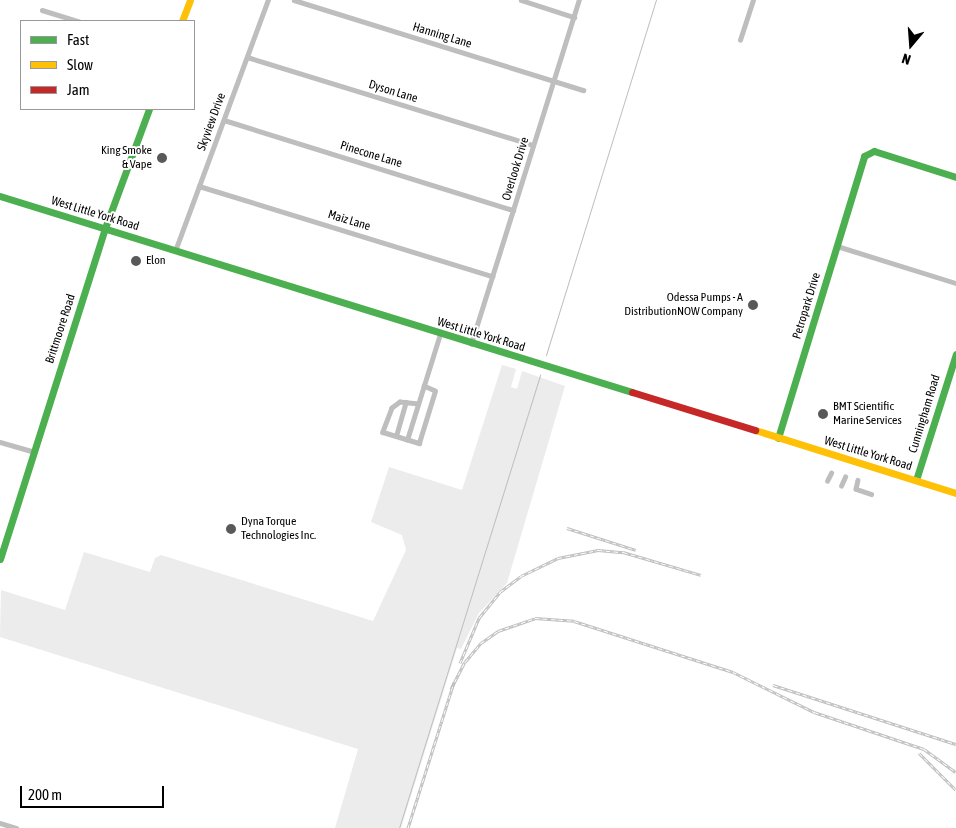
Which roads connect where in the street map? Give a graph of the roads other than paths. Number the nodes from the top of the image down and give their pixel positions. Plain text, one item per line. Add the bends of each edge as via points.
1 (190, 0) edge
2 (268, 0) edge
3 (294, 0) edge
4 (521, 0) edge
5 (579, 0) edge
6 (753, 0) edge
7 (42, 10) dead end
8 (574, 16) junction
9 (76, 20) edge
10 (182, 20) edge
11 (740, 40) dead end
12 (247, 57) junction
13 (554, 81) junction
14 (583, 90) dead end
15 (149, 110) edge
16 (224, 120) junction
17 (534, 145) junction
18 (956, 177) edge
19 (200, 186) junction
20 (0, 196) edge
21 (513, 210) junction
22 (105, 228) junction
23 (837, 246) junction
24 (175, 251) junction
25 (492, 276) junction
26 (956, 282) edge
27 (440, 334) junction
28 (471, 344) junction
29 (956, 354) edge
30 (424, 386) junction
31 (406, 402) junction
32 (418, 404) junction
33 (396, 436) junction
34 (778, 438) junction
35 (407, 440) junction
36 (0, 442) edge
37 (34, 452) junction
38 (831, 473) dead end
39 (845, 477) dead end
40 (858, 480) dead end
41 (916, 480) junction
42 (827, 481) dead end
43 (841, 486) dead end
44 (956, 492) edge
45 (871, 494) dead end
46 (0, 558) edge
47 (0, 823) edge
48 (16, 828) edge

1 - 10 main road
2 - 12 street, Skyview Drive
3 - 13 street, Hanning Lane
4 - 8 street
5 - 8 street, Overlook Drive
6 - 11 street
7 - 9 street
8 - 13 street, Overlook Drive
12 - 16 street, Skyview Drive
12 - 17 street, Dyson Lane
13 - 14 street, Hanning Lane
13 - 17 street, Overlook Drive
15 - 22 main road, Brittmoore Road
16 - 19 street, Skyview Drive
16 - 21 street, Pinecone Lane
17 - 21 street, Overlook Drive
18 - 23 main road, Petropark Drive via 870,151 864,156
19 - 24 street, Skyview Drive
19 - 25 street, Maiz Lane
20 - 22 main road, West Little York Road
21 - 25 street, Overlook Drive
22 - 24 main road, West Little York Road
22 - 37 main road, Brittmoore Road
23 - 26 street
23 - 34 main road, Petropark Drive
24 - 27 main road, West Little York Road
25 - 28 street, Overlook Drive
27 - 28 main road, West Little York Road
27 - 30 street
28 - 34 main road, West Little York Road
29 - 41 main road, Cunningham Road
30 - 32 street
30 - 35 street via 435,391 420,442
31 - 32 street
31 - 33 street
31 - 33 street via 400,402 388,417 383,432
32 - 35 street
33 - 35 street
34 - 41 main road, West Little York Road
36 - 37 street
37 - 46 main road, Brittmoore Road
38 - 42 street
39 - 43 street
40 - 45 street via 856,489
41 - 44 main road, West Little York Road
47 - 48 street

